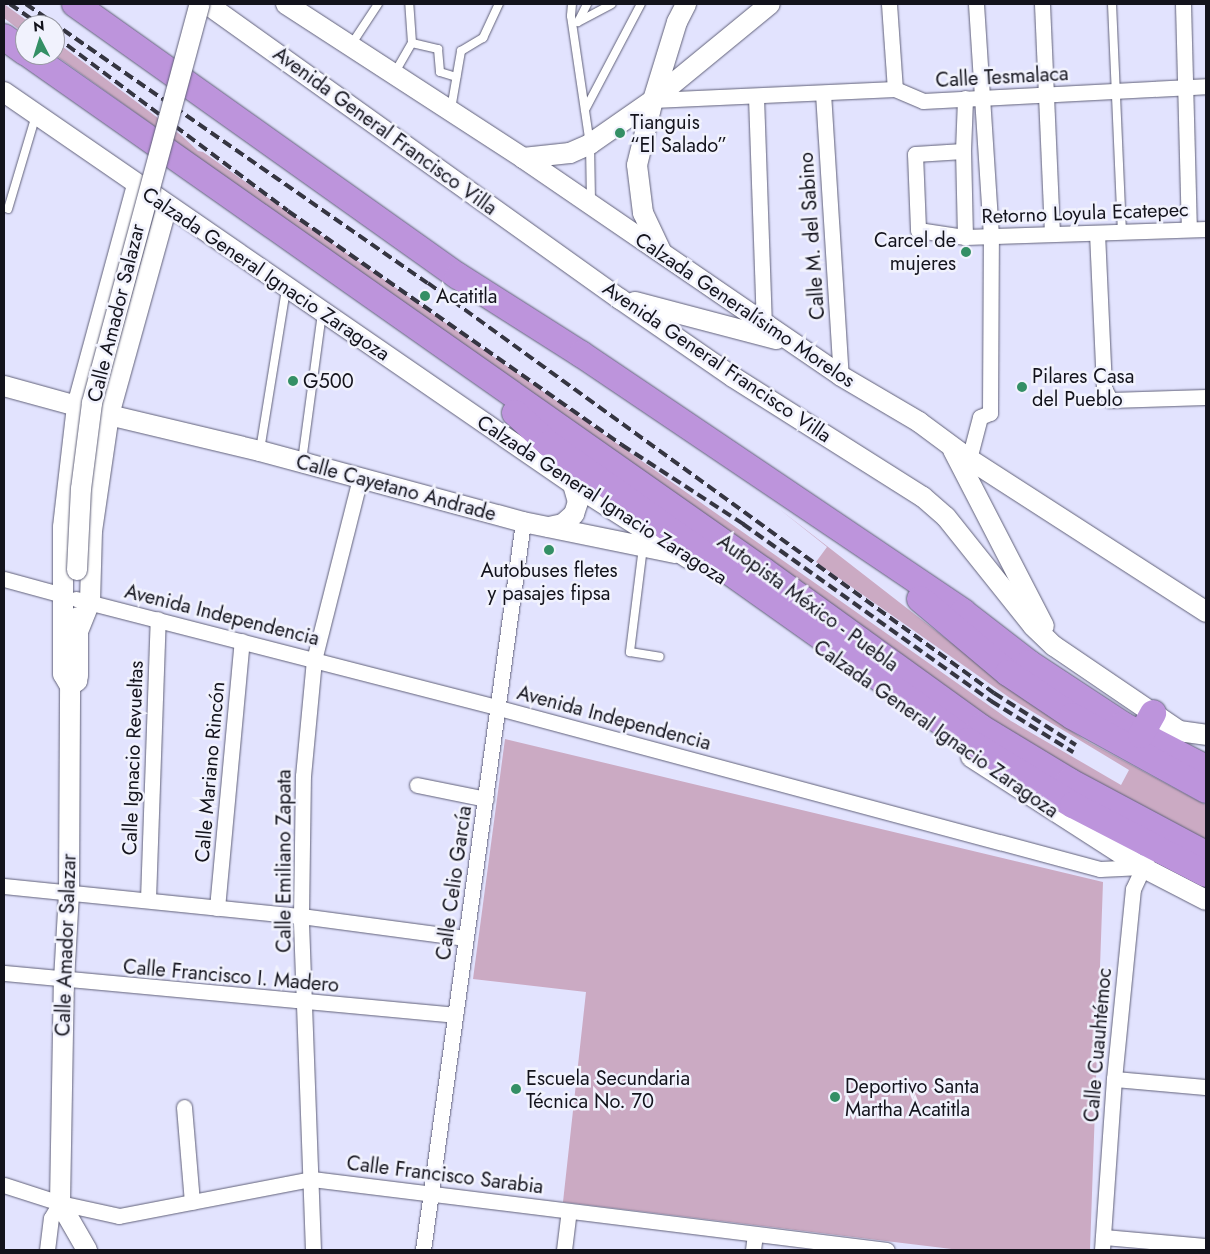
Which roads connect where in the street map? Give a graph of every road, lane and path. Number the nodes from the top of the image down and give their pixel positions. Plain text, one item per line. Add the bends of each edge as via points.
1 (75, 4) edge
2 (200, 4) edge
3 (207, 4) edge
4 (378, 4) edge
5 (409, 4) edge
6 (499, 4) edge
7 (572, 4) edge
8 (587, 4) edge
9 (612, 4) edge
10 (642, 4) edge
11 (686, 4) edge
12 (770, 4) edge
13 (889, 4) edge
14 (976, 4) edge
15 (1042, 4) edge
16 (1112, 4) edge
17 (1183, 4) edge
18 (292, 5) edge
19 (578, 22) junction
20 (573, 32) junction
21 (4, 37) edge
22 (412, 42) junction
23 (15, 45) edge
24 (351, 45) junction
25 (44, 65) edge
26 (394, 74) junction
27 (456, 77) junction
28 (1206, 86) edge
29 (1185, 87) junction
30 (895, 88) junction
31 (1116, 91) junction
32 (4, 92) edge
33 (822, 93) junction
34 (1046, 94) junction
35 (756, 97) junction
36 (964, 98) junction
37 (982, 98) junction
38 (653, 100) junction
39 (585, 110) junction
40 (450, 111) junction
41 (36, 115) junction
42 (590, 144) junction
43 (963, 151) junction
44 (522, 158) junction
45 (137, 186) junction
46 (591, 205) junction
47 (167, 206) junction
48 (8, 209) dead end
49 (1206, 228) edge
50 (1189, 229) junction
51 (1097, 232) junction
52 (1122, 232) junction
53 (1052, 234) junction
54 (991, 236) junction
55 (965, 237) junction
56 (665, 257) junction
57 (287, 287) junction
58 (620, 299) junction
59 (323, 311) junction
60 (764, 325) junction
61 (422, 332) junction
62 (790, 342) junction
63 (841, 376) junction
64 (4, 386) edge
65 (1206, 397) edge
66 (77, 406) junction
67 (109, 415) junction
68 (950, 445) junction
69 (260, 451) junction
70 (969, 459) junction
71 (301, 462) junction
72 (360, 478) junction
73 (573, 484) junction
74 (522, 522) junction
75 (549, 527) junction
76 (854, 540) junction
77 (644, 547) junction
78 (685, 555) junction
79 (727, 572) junction
80 (4, 579) edge
81 (1206, 592) edge
82 (1183, 596) junction
83 (76, 599) junction
84 (1206, 612) edge
85 (158, 619) junction
86 (71, 629) junction
87 (242, 641) junction
88 (1054, 646) junction
89 (660, 657) dead end
90 (314, 660) junction
91 (499, 708) junction
92 (1147, 724) junction
93 (1206, 735) edge
94 (1206, 768) edge
95 (417, 785) dead end
96 (1206, 790) edge
97 (486, 799) junction
98 (1206, 854) edge
99 (1148, 857) junction
100 (1206, 874) edge
101 (4, 886) edge
102 (69, 892) junction
103 (148, 899) junction
104 (1206, 900) edge
105 (218, 908) junction
106 (301, 916) junction
107 (466, 938) junction
108 (4, 973) edge
109 (64, 980) junction
110 (304, 1003) junction
111 (455, 1015) junction
112 (1114, 1079) junction
113 (1206, 1087) edge
114 (184, 1107) dead end
115 (312, 1179) junction
116 (4, 1185) edge
117 (429, 1194) junction
118 (192, 1202) junction
119 (60, 1203) junction
120 (569, 1211) junction
121 (755, 1234) junction
122 (1103, 1244) edge
123 (1206, 1246) edge
124 (47, 1250) edge
125 (87, 1250) edge
126 (313, 1250) edge
127 (423, 1250) edge
128 (564, 1250) edge
129 (753, 1250) edge
130 (888, 1250) edge

1 - 76 highway via 458,276 581,354
2 - 83 street, Calle Amador Salazar, bridge via 92,403 81,489
3 - 58 street, Avenida General Francisco Villa
4 - 24 lane
5 - 22 lane
6 - 27 lane via 482,38 461,51
7 - 20 lane
8 - 19 lane
9 - 19 lane
10 - 39 lane
11 - 38 street via 677,22
12 - 38 street
13 - 30 street
14 - 37 street
15 - 34 street
16 - 31 lane
17 - 29 street
18 - 24 street, Calzada Generalísimo Morelos
19 - 20 lane
20 - 39 lane
21 - 23 highway
22 - 26 lane
22 - 27 lane via 438,49 440,72
24 - 26 street, Calzada Generalísimo Morelos
25 - 61 highway, Calzada General Ignacio Zaragoza
26 - 40 street, Calzada Generalísimo Morelos
27 - 40 lane
28 - 29 street, Calle Tesmalaca
29 - 31 street, Calle Tesmalaca
29 - 50 street
30 - 33 street, Calle Tesmalaca
30 - 36 street, Calle Tesmalaca via 923,101
31 - 34 street, Calle Tesmalaca
31 - 52 lane
32 - 41 street, Calzada General Ignacio Zaragoza
33 - 35 street, Calle Tesmalaca
33 - 63 street, Calle M. del Sabino
34 - 37 street, Calle Tesmalaca
34 - 53 street
35 - 38 street, Calle Tesmalaca
35 - 60 street
36 - 37 street, Calle Tesmalaca
36 - 43 street
37 - 54 street
38 - 42 street
38 - 56 street via 640,150 637,180 648,228
39 - 42 lane
40 - 44 street, Calzada Generalísimo Morelos
41 - 45 street, Calzada General Ignacio Zaragoza
41 - 48 lane
42 - 44 street via 570,153
42 - 46 lane
43 - 55 street
43 - 55 street, Retorno Loyula Ecatepec via 915,154 918,230
44 - 46 street, Calzada Generalísimo Morelos
45 - 47 street, Calzada General Ignacio Zaragoza
45 - 66 street, Calle Amador Salazar
46 - 56 street, Calzada Generalísimo Morelos
47 - 57 street, Calzada General Ignacio Zaragoza
47 - 67 street, Calle Amador Salazar
49 - 50 street, Retorno Loyula Ecatepec
50 - 52 street, Retorno Loyula Ecatepec
51 - 52 street, Retorno Loyula Ecatepec
51 - 53 street, Retorno Loyula Ecatepec
51 - 65 street via 1104,388 1110,400
53 - 54 street, Retorno Loyula Ecatepec
54 - 55 street, Retorno Loyula Ecatepec
54 - 70 street via 990,413 980,417
56 - 60 street, Calzada Generalísimo Morelos
57 - 59 street, Calzada General Ignacio Zaragoza
57 - 69 lane
58 - 62 street
58 - 88 street, Avenida General Francisco Villa via 734,377 932,504 1033,626
59 - 71 lane
59 - 73 street, Calzada General Ignacio Zaragoza
60 - 62 street, Calzada Generalísimo Morelos
61 - 79 highway via 549,444
61 - 98 highway, Autopista México - Puebla via 764,570 980,727 1069,781
62 - 63 street, Calzada Generalísimo Morelos
63 - 68 street, Calzada Generalísimo Morelos
64 - 66 street
66 - 83 street, Calle Amador Salazar via 63,527
67 - 69 street, Calle Cayetano Andrade
67 - 83 street, Calle Amador Salazar via 92,531
68 - 70 street, Calzada Generalísimo Morelos
68 - 88 street
69 - 71 street, Calle Cayetano Andrade
70 - 82 street, Calzada Generalísimo Morelos
71 - 72 street, Calle Cayetano Andrade
72 - 74 street, Calle Cayetano Andrade
72 - 90 street, Calle Emiliano Zapata
73 - 75 street via 578,502 574,514 563,524
73 - 78 street, Calzada General Ignacio Zaragoza
74 - 75 street, Calle Cayetano Andrade
74 - 91 street, Calle Celio García
75 - 77 street, Calle Cayetano Andrade
76 - 92 highway via 963,612 1029,663
76 - 96 highway via 948,625 1008,673 1072,716
77 - 78 street, Calle Cayetano Andrade
77 - 89 lane via 630,652
78 - 79 highway
78 - 99 street, Calzada General Ignacio Zaragoza via 948,742
79 - 99 highway, Calzada General Ignacio Zaragoza via 968,741
80 - 83 street, Avenida Independencia
81 - 82 street
82 - 84 street, Calzada Generalísimo Morelos
83 - 85 street, Avenida Independencia
83 - 86 street, Calle Amador Salazar
83 - 86 street, Calle Amador Salazar
85 - 87 street, Avenida Independencia
85 - 103 street, Calle Ignacio Revueltas
86 - 102 street, Calle Amador Salazar via 78,675 70,686
87 - 90 street, Avenida Independencia
87 - 105 street, Calle Mariano Rincón
88 - 92 street, Avenida General Francisco Villa
90 - 91 street, Avenida Independencia
90 - 106 street, Calle Emiliano Zapata via 303,776
91 - 97 street, Calle Celio García
91 - 99 street, Avenida Independencia via 1100,869
92 - 93 street, Avenida General Francisco Villa
92 - 94 highway
95 - 97 street
97 - 107 street, Calle Celio García
99 - 100 highway, Calzada General Ignacio Zaragoza
99 - 104 street, Calzada General Ignacio Zaragoza
99 - 112 street, Calle Cuauhtémoc via 1133,889
101 - 102 street
102 - 103 street
102 - 109 street, Calle Amador Salazar
103 - 105 street
105 - 106 street
106 - 107 street
106 - 110 street, Calle Emiliano Zapata
107 - 111 street, Calle Celio García
108 - 109 street, Calle Francisco I. Madero
109 - 110 street, Calle Francisco I. Madero
109 - 119 street, Calle Amador Salazar
110 - 111 street, Calle Francisco I. Madero
110 - 115 street, Calle Emiliano Zapata
111 - 117 street, Calle Celio García
112 - 113 street
112 - 122 street, Calle Cuauhtémoc
114 - 118 street
115 - 117 street, Calle Francisco Sarabia
115 - 118 street, Calle Francisco Sarabia
115 - 126 street, Calle Emiliano Zapata
116 - 119 street, Calle Francisco Sarabia
117 - 120 street, Calle Francisco Sarabia
117 - 127 street, Calle Celio García
118 - 119 street, Calle Francisco Sarabia via 119,1216
119 - 124 street via 50,1218
119 - 125 street
120 - 121 street, Calle Francisco Sarabia
120 - 128 street
121 - 129 street
121 - 130 street, Calle Francisco Sarabia
122 - 123 street

